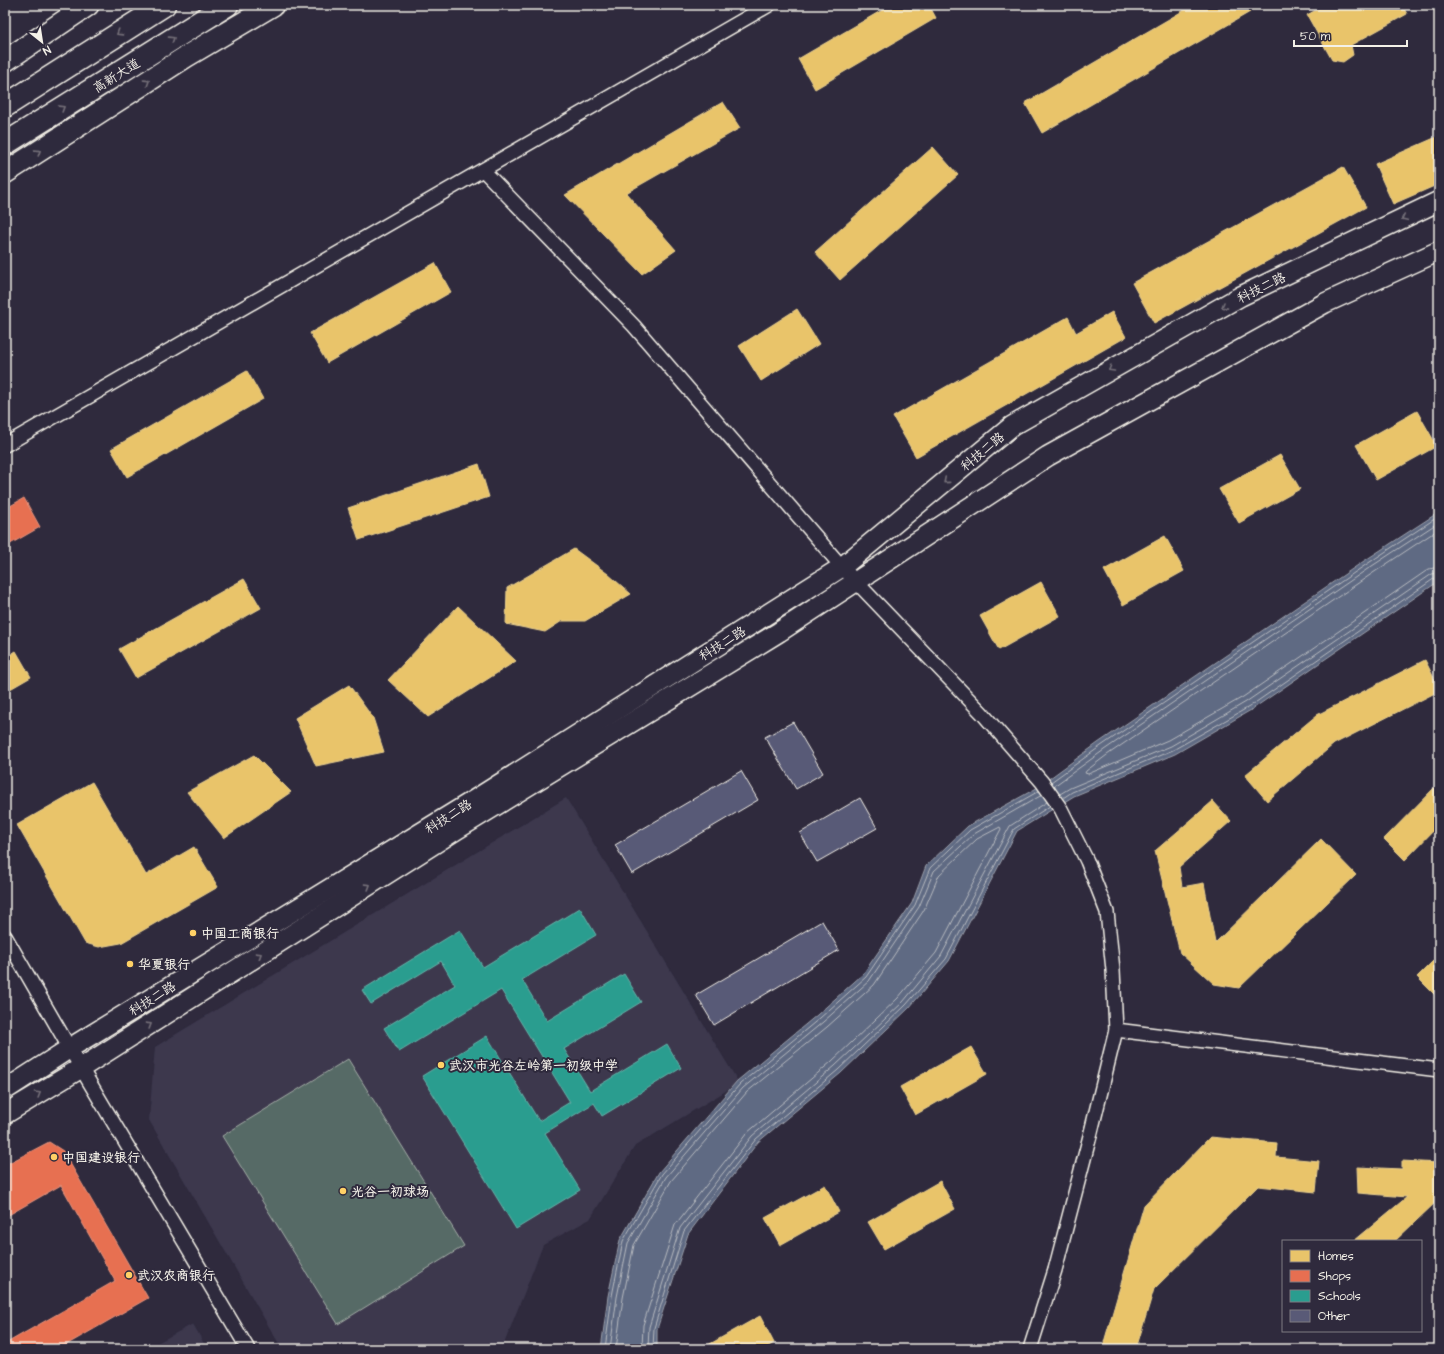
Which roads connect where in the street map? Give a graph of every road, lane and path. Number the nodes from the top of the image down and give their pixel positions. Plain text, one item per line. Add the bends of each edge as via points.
1 (88, 5) edge
2 (164, 5) edge
3 (227, 5) edge
4 (273, 5) edge
5 (768, 5) edge
6 (5, 61) edge
7 (5, 106) edge
8 (5, 144) edge
9 (483, 170) junction
10 (5, 173) edge
11 (1439, 202) edge
12 (1439, 251) edge
13 (5, 445) edge
14 (842, 567) junction
15 (856, 581) junction
16 (5, 936) edge
17 (1116, 1030) junction
18 (70, 1048) junction
19 (81, 1068) junction
20 (1439, 1070) edge
21 (5, 1090) edge
22 (5, 1114) edge
23 (248, 1349) edge
24 (1030, 1349) edge

1 - 6 main road
2 -> 7 highway
8 -> 3 highway, 高新大道
10 -> 4 main road via 187,56
5 - 9 street
9 - 13 street
9 - 14 street via 634,326
11 -> 14 street, 科技二路 via 1241,296 1012,426
12 - 15 street, 科技二路 via 1325,303 1048,456
14 - 15 street
14 - 18 street, 科技二路 via 477,798
15 - 17 street via 982,714 1042,782 1061,809 1087,861 1107,912
19 -> 15 street, 科技二路 via 456,830 779,632
16 - 18 street
17 - 20 street
17 - 24 street via 1057,1262
18 - 19 street
18 - 21 street, 科技二路
22 -> 19 street, 科技二路
19 - 23 street

